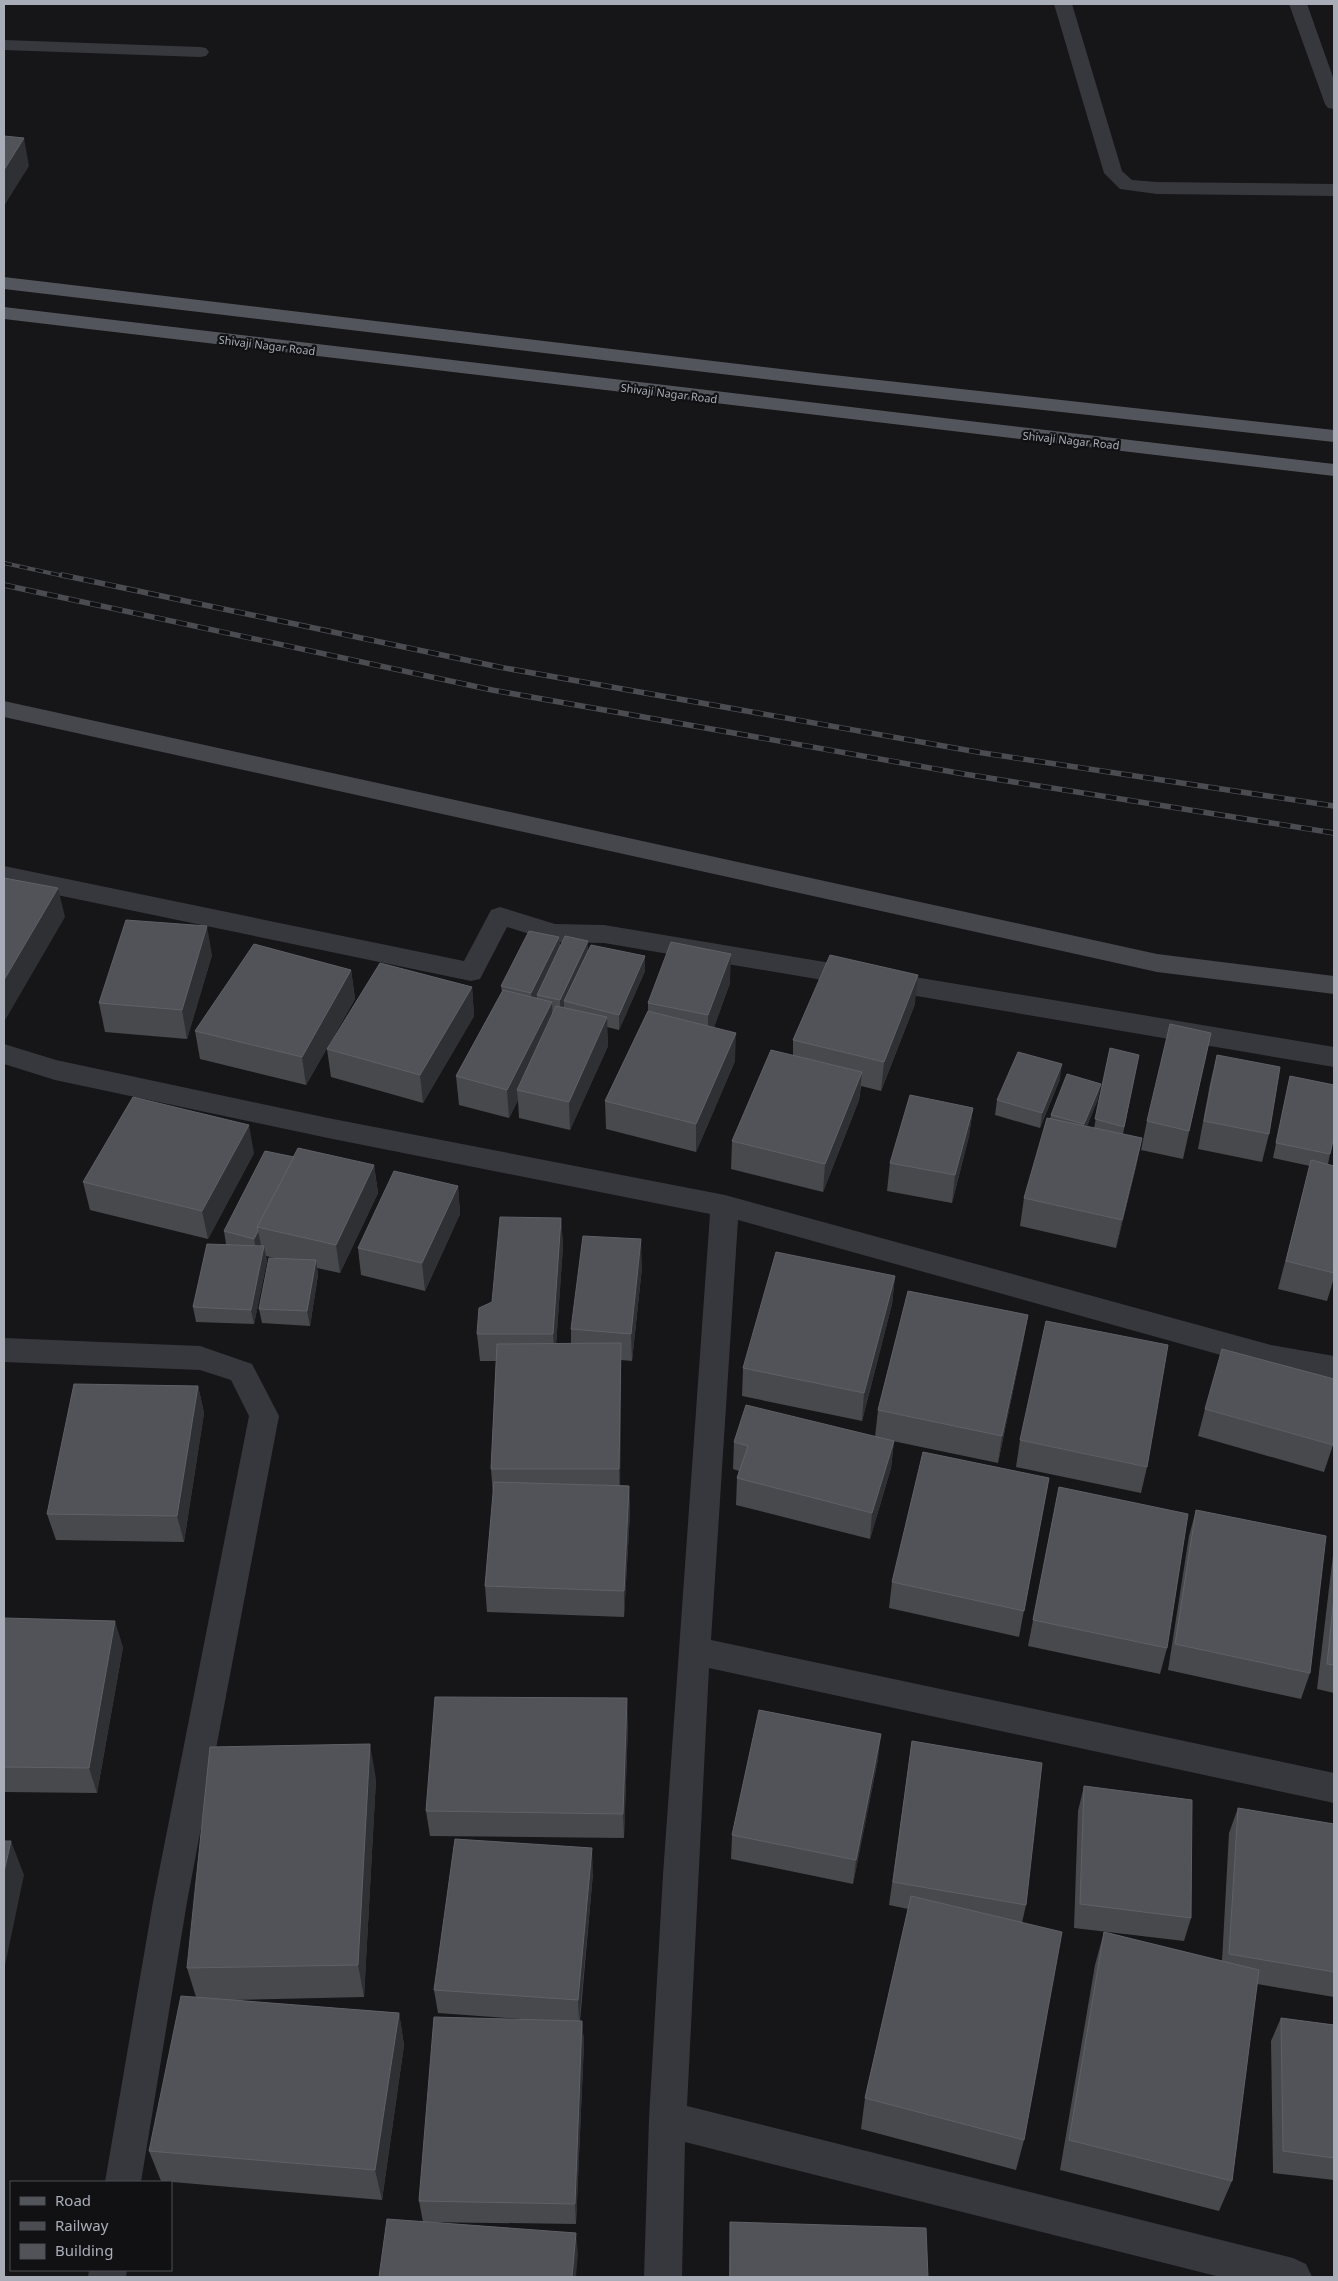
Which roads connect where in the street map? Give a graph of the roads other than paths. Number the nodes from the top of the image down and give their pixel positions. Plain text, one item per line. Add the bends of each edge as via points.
1 (1063, 4) edge
2 (1298, 4) edge
3 (4, 46) edge
4 (200, 52) dead end
5 (1334, 104) edge
6 (1334, 190) edge
7 (4, 283) edge
8 (4, 313) edge
9 (1334, 436) edge
10 (1334, 470) edge
11 (4, 709) edge
12 (4, 876) edge
13 (1334, 985) edge
14 (4, 1054) edge
15 (1334, 1057) edge
16 (725, 1206) junction
17 (4, 1350) edge
18 (1334, 1368) edge
19 (694, 1651) junction
20 (1334, 1788) edge
21 (667, 2120) junction
22 (123, 2181) edge
23 (662, 2277) edge
24 (1293, 2277) edge

1 - 6 street via 1113,173 1127,185
2 - 5 street
3 - 4 street
7 - 9 main road via 815,380
8 - 10 main road, Shivaji Nagar Road
11 - 13 street via 1157,963
12 - 15 street via 472,972 500,916 555,933 604,934
14 - 16 street via 55,1070 328,1128
16 - 18 street via 1271,1357
16 - 19 street
17 - 22 street via 200,1358 242,1372 264,1416 170,1902
19 - 20 street
19 - 21 street
21 - 23 street
21 - 24 street

